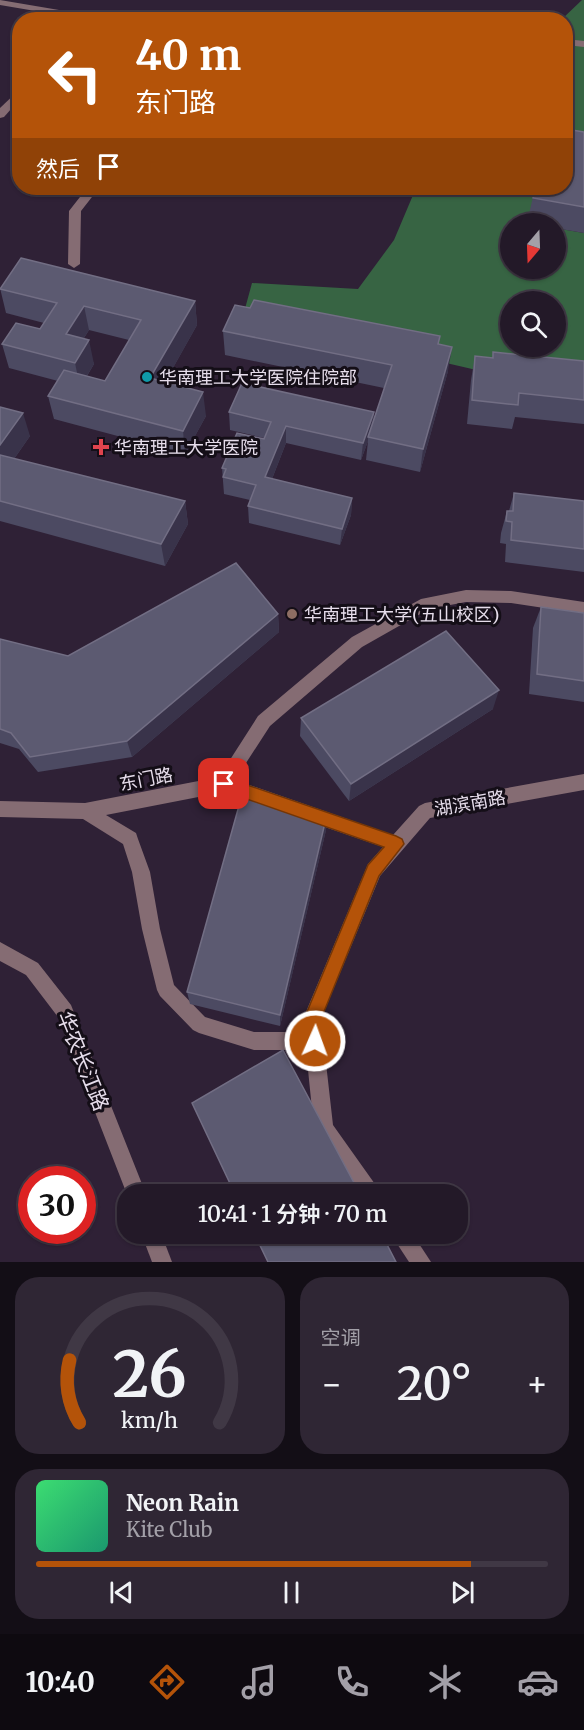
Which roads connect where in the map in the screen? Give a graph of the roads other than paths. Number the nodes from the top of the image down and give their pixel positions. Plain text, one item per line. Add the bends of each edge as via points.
1 (0, 2) edge
2 (56, 12) edge
3 (12, 101) edge
4 (0, 115) edge
5 (88, 195) edge
6 (74, 264) dead end
7 (584, 608) edge
8 (584, 782) edge
9 (224, 784) junction
10 (0, 809) edge
11 (85, 811) junction
12 (396, 844) junction
13 (0, 951) edge
14 (315, 1041) junction
15 (132, 1184) edge
16 (365, 1184) edge
17 (155, 1244) edge
18 (408, 1244) edge
19 (162, 1262) edge
20 (421, 1262) edge

1 - 2 street
3 - 4 street
5 - 6 street via 75,211
7 - 9 street via 511,597 466,596 426,603 357,642 264,722
8 - 12 street, 湖滨南路 via 425,811
9 - 11 street, 东门路
9 - 12 street
10 - 11 street, 东门路
11 - 14 street via 130,839 141,872 166,990 199,1024 254,1041
12 - 14 street, 湖滨南路 via 374,870 312,1019
13 - 15 street, 华农长江路 via 32,969 65,1011
14 - 16 street, 湖滨南路 via 324,1129
17 - 19 street
18 - 20 street

